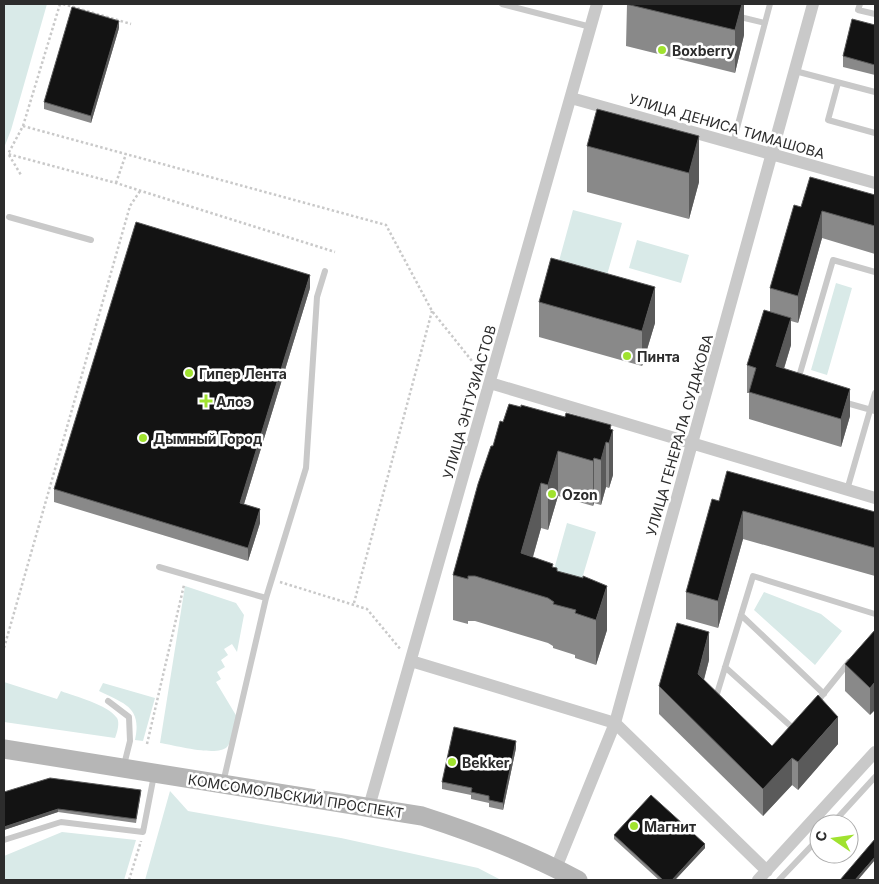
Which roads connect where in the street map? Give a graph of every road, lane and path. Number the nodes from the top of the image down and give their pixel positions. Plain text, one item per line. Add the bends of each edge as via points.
1 (62, 4) edge
2 (502, 4) edge
3 (597, 4) edge
4 (770, 4) edge
5 (813, 4) edge
6 (860, 4) edge
7 (727, 14) edge
8 (875, 14) edge
9 (765, 23) junction
10 (132, 24) dead end
11 (591, 27) junction
12 (795, 72) junction
13 (838, 83) junction
14 (875, 92) edge
15 (571, 98) junction
16 (23, 126) junction
17 (875, 133) edge
18 (733, 143) junction
19 (8, 154) junction
20 (126, 154) junction
21 (773, 154) junction
22 (21, 175) dead end
23 (116, 183) junction
24 (875, 183) edge
25 (140, 190) junction
26 (9, 217) dead end
27 (91, 240) dead end
28 (336, 252) dead end
29 (326, 271) dead end
30 (875, 272) edge
31 (432, 311) junction
32 (490, 383) junction
33 (796, 388) edge
34 (875, 393) edge
35 (833, 399) edge
36 (873, 411) edge
37 (692, 444) junction
38 (847, 490) junction
39 (875, 498) edge
40 (159, 567) dead end
41 (186, 576) junction
42 (272, 580) junction
43 (266, 598) junction
44 (354, 603) junction
45 (875, 614) edge
46 (741, 615) junction
47 (4, 648) edge
48 (852, 658) edge
49 (411, 662) junction
50 (726, 667) junction
51 (824, 694) junction
52 (108, 701) dead end
53 (723, 704) edge
54 (812, 708) edge
55 (801, 722) edge
56 (615, 723) junction
57 (795, 730) junction
58 (790, 736) edge
59 (147, 744) dead end
60 (4, 749) edge
61 (875, 752) edge
62 (123, 769) junction
63 (155, 774) junction
64 (875, 777) edge
65 (222, 784) junction
66 (369, 807) junction
67 (841, 814) edge
68 (144, 832) junction
69 (4, 840) edge
70 (809, 848) edge
71 (556, 868) junction
72 (767, 870) junction
73 (128, 880) edge
74 (578, 880) edge
75 (758, 880) edge
76 (779, 880) edge

1 - 10 path
1 - 16 path
2 - 11 lane
3 - 11 street, УЛИЦА ЭНТУЗИАСТОВ
4 - 9 lane
5 - 12 street, УЛИЦА ГЕНЕРАЛА СУДАКОВА
6 - 8 lane via 858,10
7 - 9 lane
9 - 18 lane
11 - 15 street, УЛИЦА ЭНТУЗИАСТОВ
12 - 13 lane
12 - 21 street, УЛИЦА ГЕНЕРАЛА СУДАКОВА
13 - 14 lane
13 - 17 lane via 828,120
15 - 18 street, УЛИЦА ДЕНИСА ТИМАШОВА
15 - 32 street, УЛИЦА ЭНТУЗИАСТОВ
16 - 19 path
16 - 20 path
18 - 21 street, УЛИЦА ДЕНИСА ТИМАШОВА
19 - 22 path
19 - 23 path
20 - 23 path
20 - 31 path via 386,225
21 - 24 street, УЛИЦА ДЕНИСА ТИМАШОВА
21 - 37 street, УЛИЦА ГЕНЕРАЛА СУДАКОВА
23 - 25 path
25 - 28 path
25 - 47 path via 130,206
26 - 27 lane
29 - 42 lane via 317,297 306,468
30 - 33 lane via 833,260
31 - 32 path
31 - 44 path
32 - 37 street
32 - 49 street, УЛИЦА ЭНТУЗИАСТОВ
34 - 36 lane
35 - 36 lane
36 - 38 lane
37 - 38 street
37 - 56 street, УЛИЦА ГЕНЕРАЛА СУДАКОВА
38 - 39 street
40 - 41 lane
41 - 43 lane
41 - 59 path
42 - 43 lane
42 - 44 path
43 - 65 lane
44 - 49 path via 367,609
45 - 46 lane via 753,576
46 - 50 lane
46 - 51 lane
48 - 51 lane
49 - 56 street
49 - 66 street, УЛИЦА ЭНТУЗИАСТОВ
50 - 53 lane via 716,697
50 - 57 lane
51 - 54 lane
52 - 62 lane via 129,717 130,741
55 - 57 lane
56 - 71 street, УЛИЦА ГЕНЕРАЛА СУДАКОВА
56 - 72 street
57 - 58 lane
60 - 62 street, КОМСОМОЛЬСКИЙ ПРОСПЕКТ
61 - 72 street
62 - 63 street, КОМСОМОЛЬСКИЙ ПРОСПЕКТ
63 - 65 street, КОМСОМОЛЬСКИЙ ПРОСПЕКТ
63 - 68 lane
64 - 67 lane
65 - 66 street, КОМСОМОЛЬСКИЙ ПРОСПЕКТ
66 - 71 street, КОМСОМОЛЬСКИЙ ПРОСПЕКТ via 422,816 471,831
68 - 69 lane via 61,822
68 - 73 path
70 - 76 lane
71 - 74 street, КОМСОМОЛЬСКИЙ ПРОСПЕКТ
72 - 75 street

